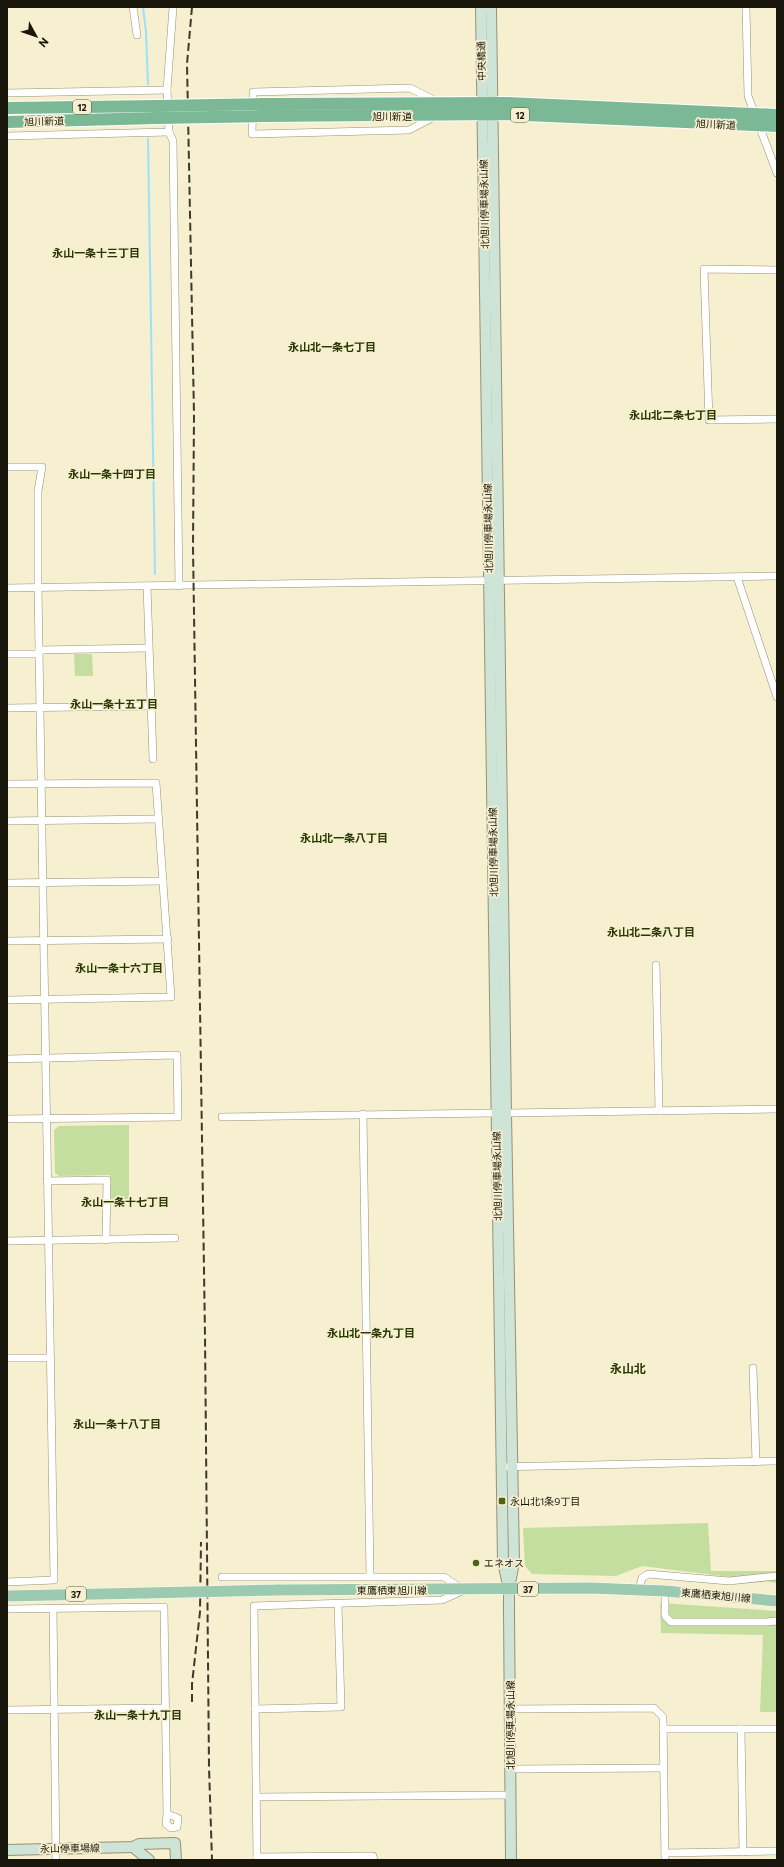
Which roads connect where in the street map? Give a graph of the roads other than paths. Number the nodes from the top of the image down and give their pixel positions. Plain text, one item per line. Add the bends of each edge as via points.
1 (133, 7) edge
2 (173, 7) edge
3 (480, 7) edge
4 (491, 7) edge
5 (746, 7) edge
6 (137, 35) dead end
7 (167, 90) junction
8 (7, 92) edge
9 (438, 102) junction
10 (7, 108) edge
11 (488, 109) junction
12 (263, 110) junction
13 (157, 112) junction
14 (754, 115) junction
15 (777, 115) edge
16 (438, 116) junction
17 (7, 122) edge
18 (759, 126) junction
19 (777, 126) edge
20 (169, 132) junction
21 (7, 136) edge
22 (777, 173) edge
23 (777, 270) edge
24 (777, 419) edge
25 (7, 468) edge
26 (777, 576) edge
27 (737, 577) junction
28 (494, 582) junction
29 (147, 586) junction
30 (179, 586) junction
31 (38, 587) junction
32 (7, 588) edge
33 (148, 648) junction
34 (39, 652) junction
35 (7, 654) edge
36 (777, 697) edge
37 (150, 706) junction
38 (41, 707) junction
39 (7, 708) edge
40 (153, 759) dead end
41 (7, 784) edge
42 (42, 784) junction
43 (157, 819) junction
44 (43, 820) junction
45 (7, 821) edge
46 (163, 881) junction
47 (43, 882) junction
48 (7, 883) edge
49 (168, 939) junction
50 (44, 940) junction
51 (7, 941) edge
52 (656, 965) dead end
53 (44, 999) junction
54 (7, 1000) edge
55 (7, 1059) edge
56 (46, 1059) junction
57 (659, 1110) junction
58 (777, 1110) edge
59 (501, 1113) junction
60 (363, 1114) junction
61 (222, 1118) dead end
62 (7, 1119) edge
63 (46, 1119) junction
64 (47, 1181) junction
65 (175, 1238) dead end
66 (48, 1240) junction
67 (106, 1240) junction
68 (7, 1241) edge
69 (7, 1358) edge
70 (50, 1358) junction
71 (753, 1368) dead end
72 (756, 1462) junction
73 (777, 1462) edge
74 (512, 1466) junction
75 (501, 1467) junction
76 (370, 1576) junction
77 (777, 1576) edge
78 (222, 1577) dead end
79 (7, 1582) edge
80 (509, 1589) junction
81 (464, 1590) junction
82 (639, 1590) junction
83 (665, 1591) junction
84 (7, 1596) edge
85 (777, 1601) edge
86 (338, 1604) junction
87 (53, 1608) junction
88 (7, 1609) edge
89 (777, 1621) edge
90 (166, 1708) junction
91 (255, 1709) junction
92 (510, 1709) junction
93 (7, 1710) edge
94 (54, 1710) junction
95 (663, 1729) junction
96 (741, 1729) junction
97 (777, 1729) edge
98 (664, 1768) junction
99 (510, 1769) junction
100 (510, 1795) junction
101 (257, 1797) junction
102 (167, 1814) dead end
103 (132, 1846) junction
104 (56, 1848) junction
105 (7, 1850) edge
106 (777, 1851) edge
107 (743, 1852) junction
108 (723, 1856) edge
109 (665, 1857) edge
110 (257, 1859) edge
111 (56, 1860) edge
112 (149, 1860) edge
113 (176, 1860) edge
114 (374, 1860) edge
115 (512, 1860) edge

1 - 6 street
2 - 7 street
3 - 11 main road, 中央橋通
4 - 11 main road, 中央橋通
5 - 14 street via 748,96
7 - 8 street
7 - 20 street
9 - 11 highway, 旭川新道 / 12
9 - 12 highway, 旭川新道 / 12
9 - 16 street via 410,88 253,92 252,134 409,130
10 - 13 highway, 旭川新道 / 12
11 - 14 highway, 旭川新道 / 12
11 - 16 highway, 旭川新道 / 12
11 - 18 highway, 旭川新道 / 12
11 - 28 main road, 北旭川停車場永山線
12 - 13 highway, 旭川新道 / 12, bridge
12 - 16 highway, 旭川新道 / 12
13 - 17 highway, 旭川新道 / 12
14 - 15 highway, 旭川新道 / 12
14 - 18 street
18 - 19 highway, 旭川新道 / 12
18 - 22 street
20 - 21 street
20 - 30 street via 173,141
23 - 24 street via 704,269 709,420
25 - 31 street via 42,467 38,491
26 - 27 street
27 - 28 street
27 - 36 street
28 - 30 street
28 - 59 main road, 北旭川停車場永山線
29 - 30 street
29 - 31 street
29 - 33 street
31 - 32 street
31 - 34 street
33 - 34 street
33 - 37 street
34 - 35 street
34 - 38 street
37 - 38 street
37 - 40 street
38 - 39 street
38 - 42 street
41 - 42 street
42 - 43 street via 156,783
42 - 44 street
43 - 44 street
43 - 46 street
44 - 45 street
44 - 47 street
46 - 47 street
46 - 49 street
47 - 48 street
47 - 50 street
49 - 50 street
49 - 53 street via 171,997
50 - 51 street
50 - 53 street
52 - 57 street
53 - 54 street
53 - 56 street
55 - 56 street
56 - 63 street
56 - 63 street via 177,1055 178,1117
57 - 58 street
57 - 59 street
59 - 60 street
59 - 74 main road, 北旭川停車場永山線
59 - 75 main road, 北旭川停車場永山線
60 - 61 street
60 - 76 street
62 - 63 street
63 - 64 street
64 - 66 street
64 - 67 street via 107,1180
65 - 67 street
66 - 67 street
66 - 68 street
66 - 70 street
69 - 70 street
70 - 79 street via 54,1580
71 - 72 street
72 - 73 street
72 - 74 street
74 - 75 street
74 - 80 main road, 北旭川停車場永山線 via 514,1562
75 - 80 main road, 北旭川停車場永山線 via 503,1562
76 - 78 street
76 - 81 street via 444,1577
77 - 82 street via 729,1581 648,1574 642,1578
80 - 81 main road, 東鷹栖東旭川線 / 37
80 - 82 main road, 東鷹栖東旭川線 / 37
80 - 92 main road, 北旭川停車場永山線
81 - 84 main road, 東鷹栖東旭川線 / 37, bridge via 278,1590
81 - 86 street via 442,1600
82 - 83 main road, 東鷹栖東旭川線 / 37
83 - 85 main road, 東鷹栖東旭川線 / 37
83 - 89 street via 665,1616 671,1622
86 - 91 street via 254,1606
86 - 91 street via 341,1707
87 - 88 street
87 - 90 street via 164,1607
87 - 94 street
90 - 94 street
90 - 102 street
91 - 101 street
92 - 95 street via 654,1708 663,1717
92 - 99 main road, 北旭川停車場永山線
93 - 94 street
94 - 104 street
95 - 96 street
95 - 98 street
96 - 97 street
96 - 107 street
98 - 99 street
98 - 109 street
99 - 100 main road, 北旭川停車場永山線
100 - 101 street
100 - 115 main road, 北旭川停車場永山線
101 - 110 street
103 - 104 main road, 永山停車場線
103 - 112 main road
103 - 113 main road, 永山停車場線 via 175,1843
104 - 105 main road, 永山停車場線
104 - 111 street
106 - 107 street
107 - 108 street
108 - 109 street
110 - 114 street via 374,1856

